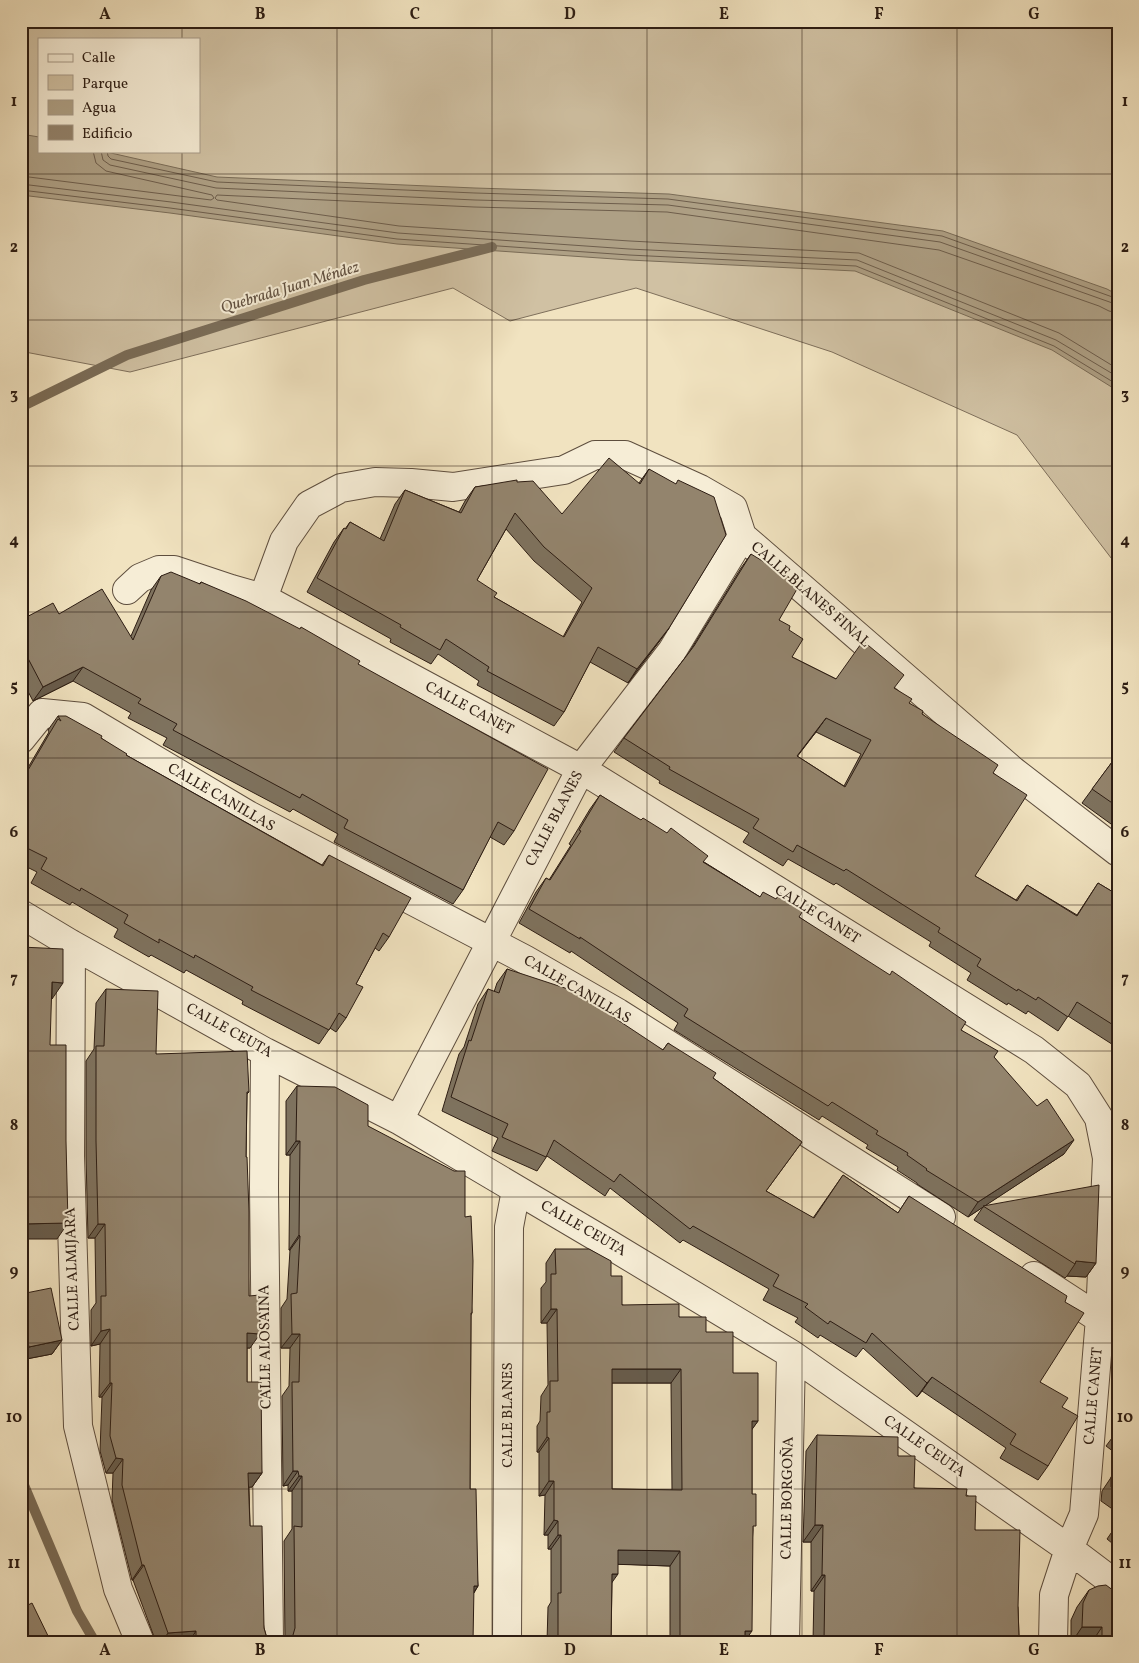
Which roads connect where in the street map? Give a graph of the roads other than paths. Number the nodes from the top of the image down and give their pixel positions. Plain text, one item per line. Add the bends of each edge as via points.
1 (742, 536) junction
2 (126, 590) dead end
3 (263, 598) junction
4 (21, 739) edge
5 (581, 769) junction
6 (1118, 852) edge
7 (21, 914) edge
8 (490, 941) junction
9 (71, 944) junction
10 (265, 1052) junction
11 (399, 1120) junction
12 (516, 1190) junction
13 (959, 1228) edge
14 (1017, 1265) edge
15 (1109, 1324) edge
16 (791, 1354) junction
17 (1069, 1549) junction
18 (1118, 1586) edge
19 (140, 1642) edge
20 (270, 1642) edge
21 (507, 1642) edge
22 (785, 1642) edge
23 (1053, 1642) edge

1 - 3 street, CALLE BLANES FINAL via 733,508 700,489 625,455 595,455 564,470 452,487 375,482 341,488 309,505 284,541
1 - 5 street, CALLE BLANES via 672,651
1 - 6 street, CALLE BLANES FINAL via 1013,772
2 - 3 street, CALLE CANET via 140,578 159,570 174,570
3 - 5 street, CALLE CANET
4 - 8 street, CALLE CANILLAS via 42,712 83,717 248,815
5 - 8 street, CALLE BLANES
5 - 15 street, CALLE CANET via 1034,1050 1078,1085 1099,1118 1107,1158
7 - 9 street, CALLE CEUTA
8 - 11 street, CALLE BLANES
8 - 13 street, CALLE CANILLAS via 618,1013
9 - 10 street, CALLE CEUTA
9 - 19 street, CALLE ALMIJARA via 70,1156 78,1426 118,1590
10 - 11 street, CALLE CEUTA
10 - 20 street, CALLE ALOSAINA
11 - 12 street, CALLE CEUTA
12 - 16 street, CALLE CEUTA
12 - 21 street, CALLE BLANES via 509,1227
14 - 15 street
15 - 17 street, CALLE CANET via 1084,1514
16 - 17 street, CALLE CEUTA
16 - 22 street, CALLE BORGOÑA
17 - 18 street, CALLE CEUTA
17 - 23 street, CALLE CANET via 1054,1595

